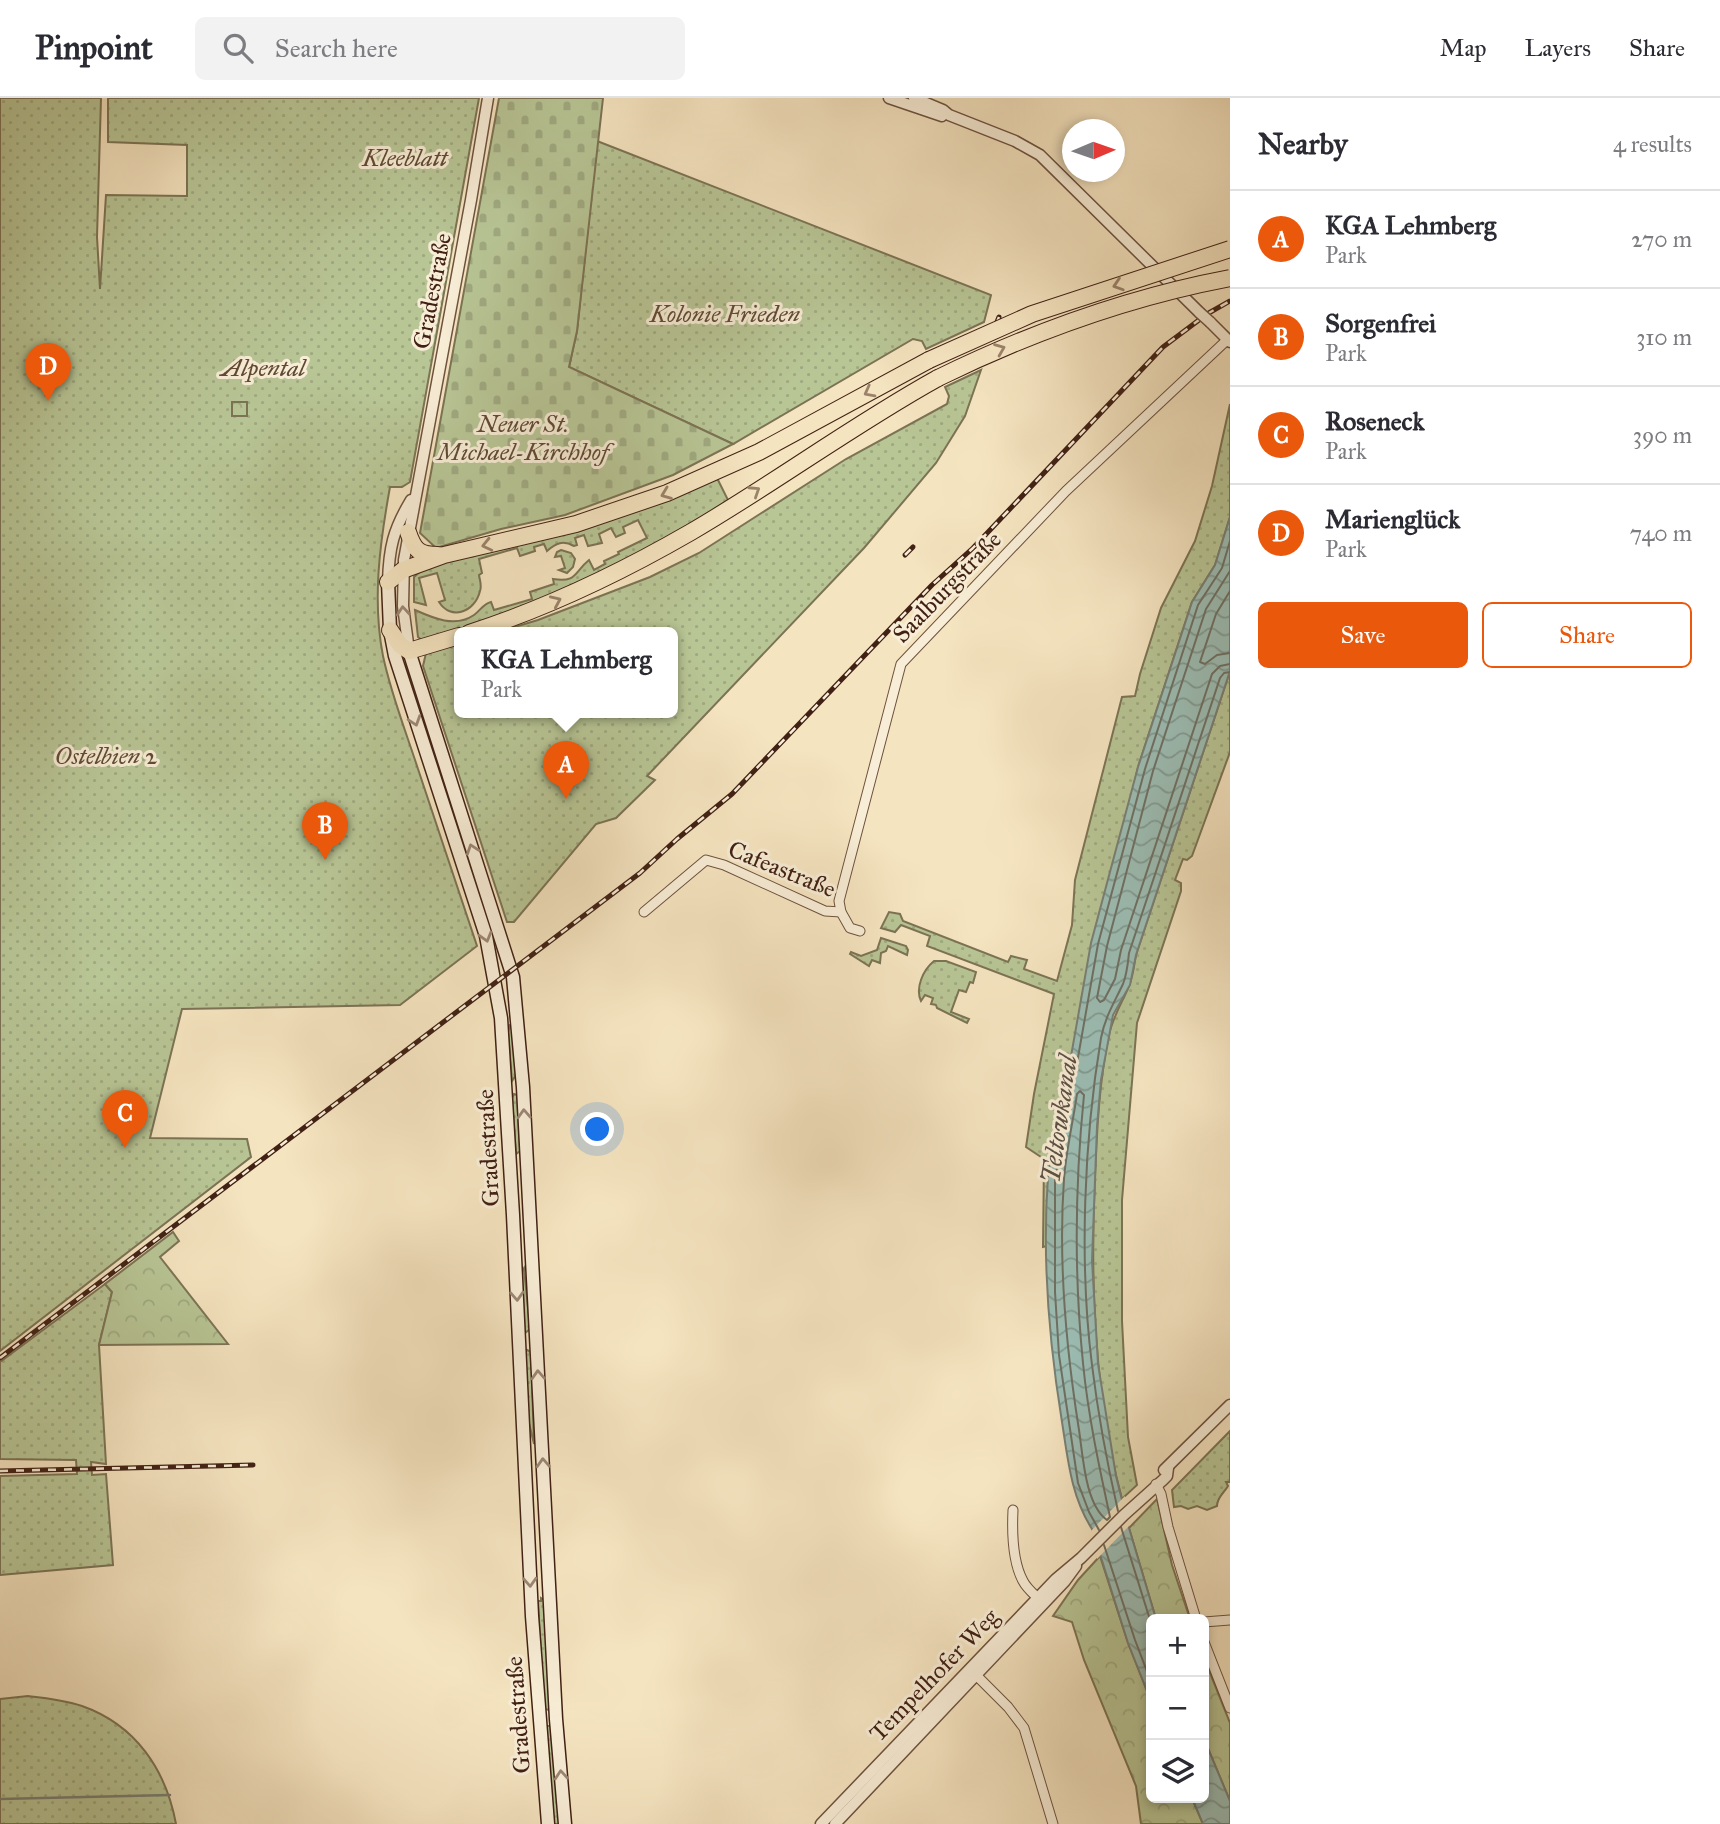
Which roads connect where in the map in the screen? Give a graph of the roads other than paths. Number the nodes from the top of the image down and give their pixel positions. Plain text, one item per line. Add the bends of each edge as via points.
1 (488, 98) edge
2 (914, 98) edge
3 (894, 99) edge
4 (949, 115) junction
5 (1230, 249) edge
6 (1230, 278) edge
7 (1229, 341) edge
8 (416, 492) junction
9 (408, 532) junction
10 (444, 555) junction
11 (403, 570) junction
12 (388, 582) junction
13 (486, 627) edge
14 (390, 630) junction
15 (454, 638) edge
16 (409, 651) junction
17 (644, 912) dead end
18 (841, 912) junction
19 (860, 932) dead end
20 (1230, 1405) edge
21 (1156, 1484) junction
22 (1013, 1510) dead end
23 (1040, 1600) junction
24 (1194, 1614) edge
25 (1230, 1620) edge
26 (1209, 1622) edge
27 (1209, 1655) edge
28 (973, 1672) junction
29 (1230, 1708) edge
30 (548, 1824) edge
31 (565, 1824) edge
32 (821, 1824) edge
33 (835, 1824) edge
34 (1054, 1824) edge

1 - 8 street, Gradestraße
2 - 4 street
3 - 4 street
4 - 7 street, bridge via 1040,155
5 -> 10 highway, bridge via 1032,314 929,360 759,452 667,493 576,524
13 -> 6 highway, bridge via 546,606 642,559 874,414 985,355 1160,294
7 - 18 street, Saalburgstraße via 1066,491 901,664 841,892
8 - 9 street, Gradestraße
8 - 12 street, Gradestraße via 393,534
9 - 10 highway via 418,552
9 - 11 street, Gradestraße
10 - 11 highway
11 - 12 highway
16 -> 11 street, Gradestraße via 402,606
12 - 14 main road, Gradestraße
14 - 16 highway
14 -> 30 main road, Gradestraße via 399,673 486,936 501,1018 531,1603
15 - 16 highway
31 -> 16 main road, Gradestraße via 555,1719 523,1087 513,977
17 - 18 street, Cafeastraße via 706,860 825,911
18 - 19 street via 850,928
20 - 21 street, Tempelhofer Weg via 1158,1475
21 - 23 street, Tempelhofer Weg via 1063,1572
21 - 24 street
22 - 23 street via 1020,1575
23 - 28 street, Tempelhofer Weg
25 - 26 street
27 - 29 street
28 - 32 street, Tempelhofer Weg
28 - 33 street, Tempelhofer Weg
28 - 34 street via 1024,1728

